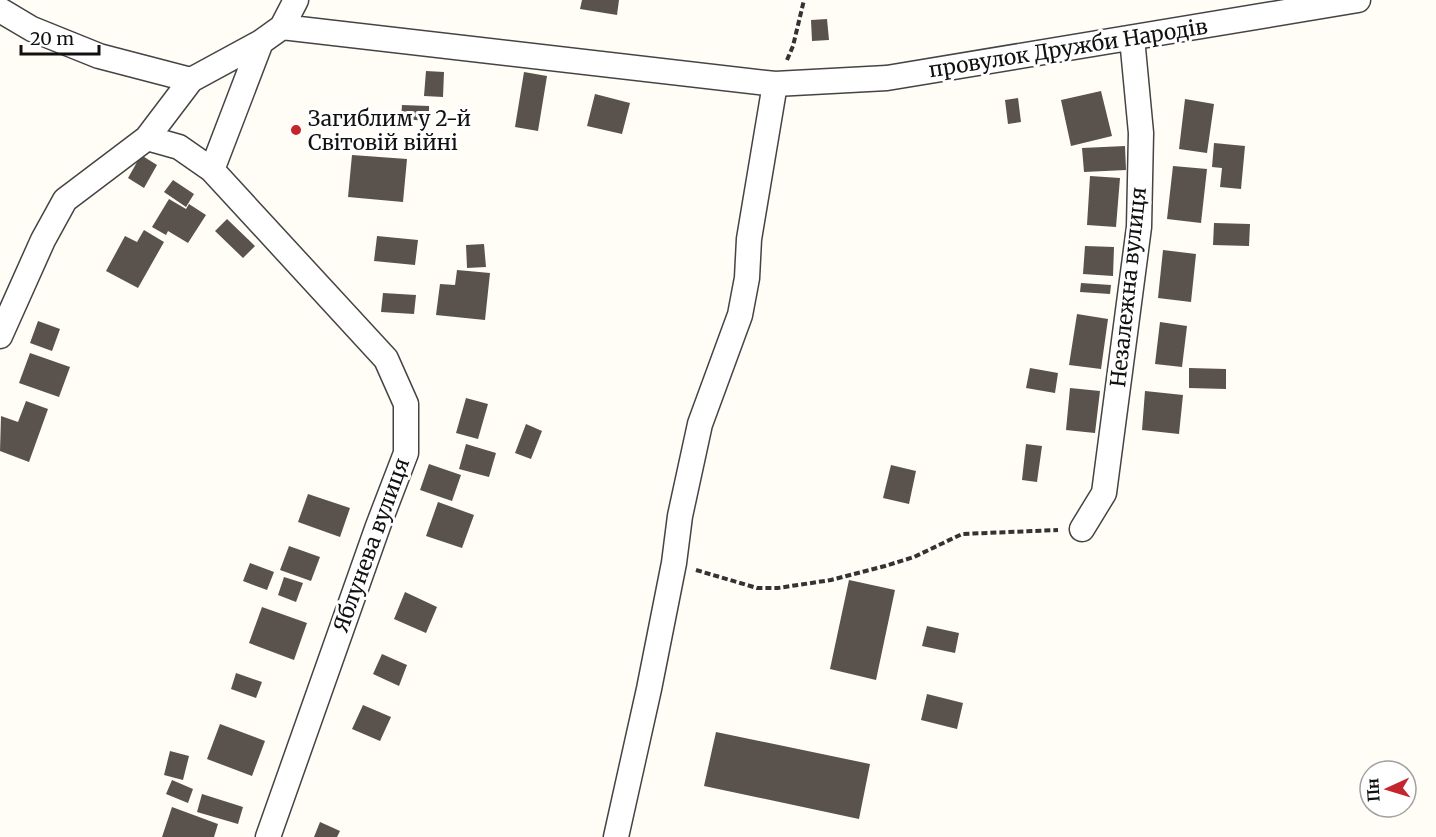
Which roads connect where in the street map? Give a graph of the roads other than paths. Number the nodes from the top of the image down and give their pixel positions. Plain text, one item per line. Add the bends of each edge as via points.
1 (296, 0) edge
2 (1358, 0) edge
3 (0, 10) edge
4 (282, 27) junction
5 (1132, 38) junction
6 (261, 42) junction
7 (191, 80) junction
8 (775, 84) junction
9 (147, 138) junction
10 (212, 170) junction
11 (0, 336) edge
12 (1082, 529) road end
13 (267, 837) edge
14 (616, 837) edge

1 - 4 street
2 - 5 street, провулок Дружби Народів
3 - 7 street via 32,29 99,56
4 - 6 street
4 - 8 street, провулок Дружби Народів
5 - 8 street, провулок Дружби Народів via 887,78
5 - 12 street, Незалежна вулиця via 1141,133 1139,227 1104,493
6 - 7 street
6 - 10 street
7 - 9 street
8 - 14 street via 740,315 700,424 650,689
9 - 10 street, Яблунева вулиця via 179,147
9 - 11 street via 64,200
10 - 13 street, Яблунева вулиця via 386,358 406,404 406,453

